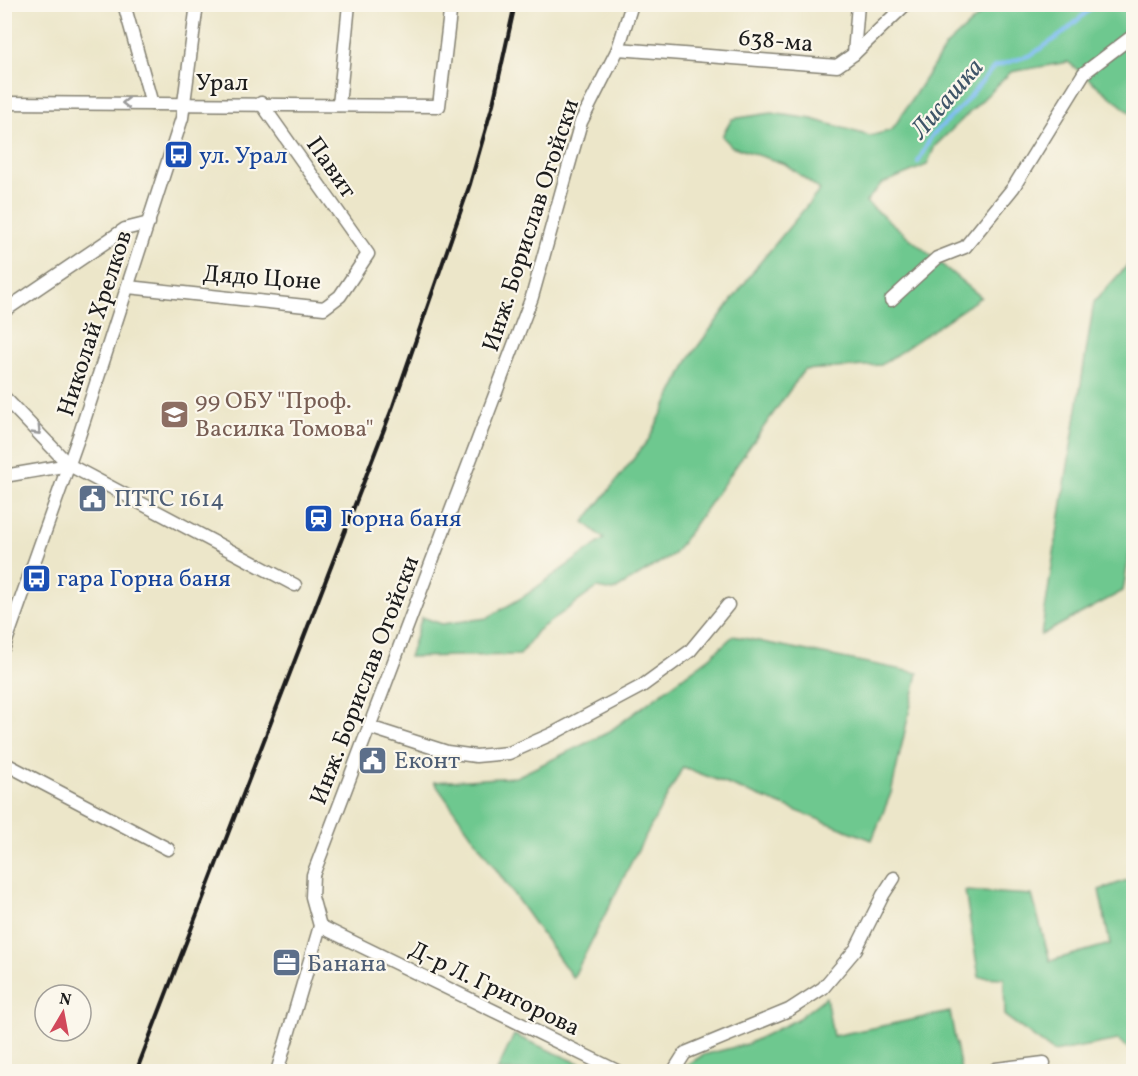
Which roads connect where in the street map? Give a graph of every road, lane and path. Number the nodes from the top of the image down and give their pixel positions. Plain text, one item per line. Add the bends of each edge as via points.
1 (124, 4) edge
2 (197, 4) edge
3 (349, 4) edge
4 (451, 4) edge
5 (632, 4) edge
6 (858, 4) edge
7 (906, 4) edge
8 (1134, 35) edge
9 (618, 49) junction
10 (854, 54) junction
11 (4, 103) edge
12 (152, 104) junction
13 (185, 104) junction
14 (261, 104) junction
15 (339, 105) junction
16 (149, 224) junction
17 (368, 254) joint
18 (128, 287) junction
19 (891, 300) dead end
20 (4, 311) edge
21 (4, 397) edge
22 (69, 465) junction
23 (4, 476) edge
24 (296, 585) dead end
25 (728, 605) dead end
26 (4, 647) edge
27 (369, 728) junction
28 (4, 763) edge
29 (168, 849) dead end
30 (894, 878) dead end
31 (321, 926) junction
32 (1044, 1063) dead end
33 (277, 1071) edge
34 (619, 1071) edge
35 (672, 1071) edge
36 (991, 1071) edge

1 - 12 street
2 - 13 street, Николай Хрелков
3 - 15 street
4 - 15 street, Урал via 439,106
5 - 9 street, Инж. Борислав Огойски
6 - 10 street
7 - 10 street, 638-ма
8 - 19 street via 1084,73 1013,188 965,247 937,258
9 - 10 street, 638-ма via 837,66
9 - 27 street, Инж. Борислав Огойски via 581,122 532,297
12 -> 11 street, Урал
12 - 13 street, Урал
13 - 14 street, Урал
13 - 16 street, Николай Хрелков
14 - 15 street, Урал
14 - 17 street, Павит
16 - 18 street, Николай Хрелков
16 - 20 street via 125,229
17 - 18 street, Дядо Цоне via 340,296 324,308
18 - 22 street, Николай Хрелков
21 -> 22 street
22 - 23 street
22 - 24 street
22 - 26 street, Николай Хрелков
25 - 27 street via 690,651 642,686 509,753 476,756 447,752
27 - 31 street, Инж. Борислав Огойски via 313,875 312,897
28 - 29 street
30 - 35 street via 856,949 823,988 789,1010 685,1053
31 - 33 street
31 - 34 street, Д-р Л. Григорова
32 - 36 street

